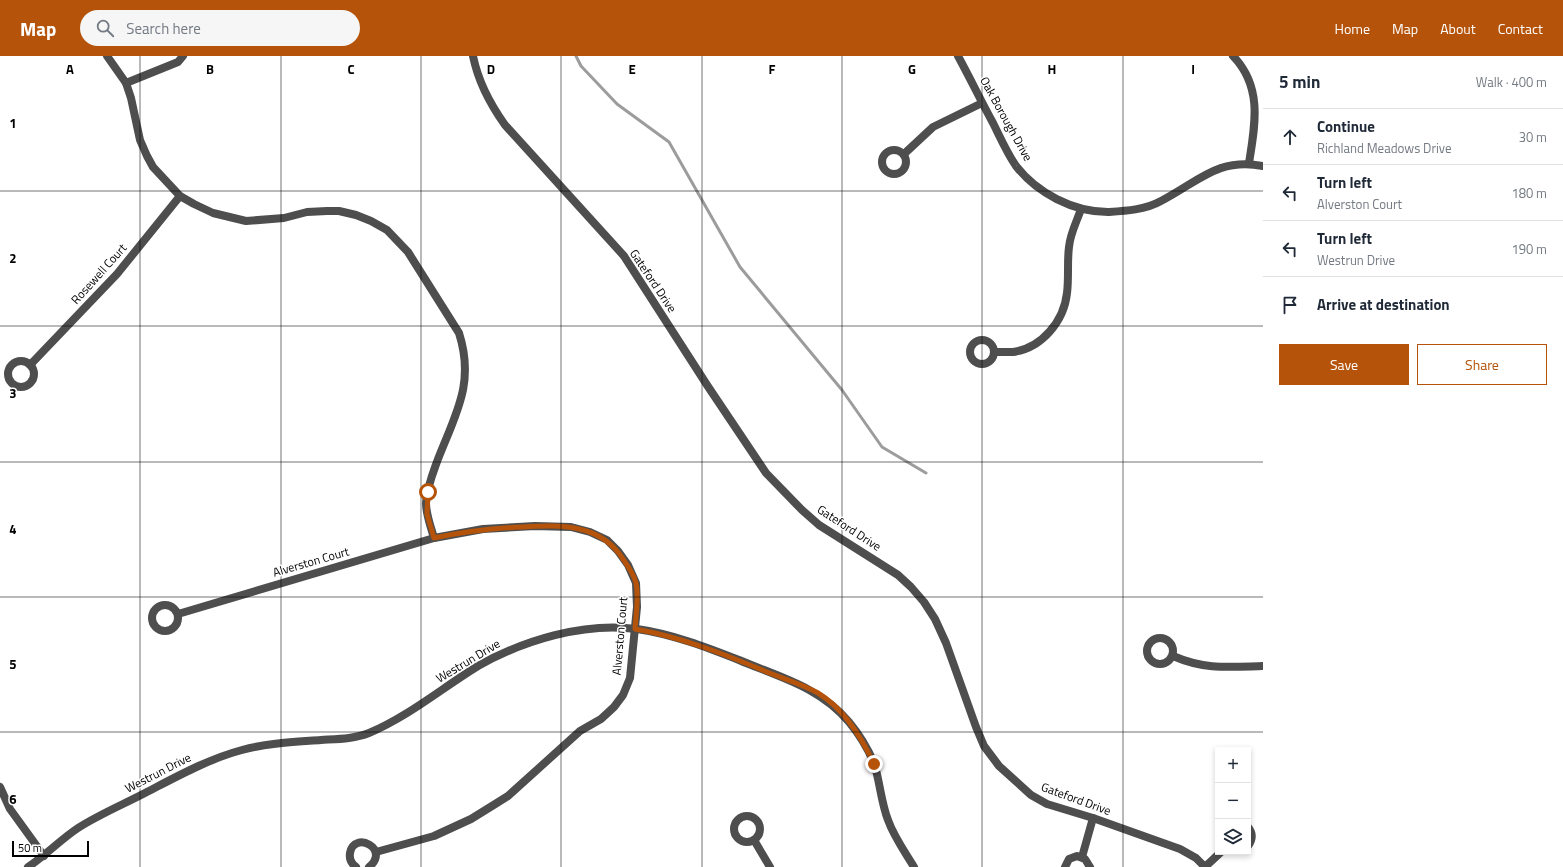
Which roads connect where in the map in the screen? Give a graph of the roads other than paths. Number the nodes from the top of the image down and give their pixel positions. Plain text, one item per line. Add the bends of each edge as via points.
1 (107, 56) edge
2 (183, 56) edge
3 (472, 56) edge
4 (958, 56) edge
5 (1234, 56) edge
6 (126, 83) junction
7 (982, 103) junction
8 (904, 154) dead end
9 (1249, 163) junction
10 (1263, 166) edge
11 (180, 196) junction
12 (1080, 209) junction
13 (994, 352) dead end
14 (30, 365) dead end
15 (434, 538) junction
16 (178, 614) dead end
17 (635, 629) junction
18 (1173, 656) dead end
19 (1263, 666) edge
20 (0, 787) edge
21 (1093, 818) junction
22 (754, 840) dead end
23 (376, 852) junction
24 (1218, 855) edge
25 (44, 856) junction
26 (1082, 857) junction
27 (28, 867) edge
28 (356, 867) edge
29 (370, 867) edge
30 (770, 867) edge
31 (914, 867) edge
32 (1065, 867) edge
33 (1090, 867) edge
34 (1205, 867) edge

1 - 6 street
2 - 6 street via 178,62
3 - 21 street, Gateford Drive via 475,69 492,106 505,125 624,256 766,473 819,525 898,575 924,602 946,643 984,746 999,766 1031,795 1047,804
4 - 7 street, Oak Borough Drive
5 - 9 street via 1250,79 1255,102 1256,117
6 - 11 street via 132,98 140,140 147,156 153,167
7 - 8 street via 933,128
7 - 12 street, Oak Borough Drive via 1016,166 1044,192
9 - 10 street, Oak Borough Drive
9 - 12 street, Oak Borough Drive via 1223,166 1159,202 1142,208 1124,212
11 - 14 street, Rosewell Court via 117,274
11 - 15 street via 213,213 246,221 284,218 314,211 339,211 356,215 387,230 408,252 459,333 466,371 463,395 430,481 426,503
12 - 13 street via 1069,245 1067,295 1058,322 1037,342 1013,352
15 - 16 street, Alverston Court
15 - 17 street, Alverston Court via 483,529 535,526 571,527 590,532 607,540 628,565 636,583
17 - 23 street, Alverston Court via 630,678 623,695 601,719 580,731 508,796 482,813 448,831
17 - 25 street, Westrun Drive via 598,629 558,634 509,650 390,723 365,734 347,738 270,744 206,762 80,827
17 - 31 street, Westrun Drive via 661,633 711,649 800,685 818,694 838,710 850,723 874,764 888,822
18 - 19 street via 1217,668
20 - 25 street via 17,819
21 - 26 street
21 - 34 street, Gateford Drive via 1180,849 1196,858
22 - 30 street
23 - 28 street via 364,842 356,844 350,854 351,862
23 - 29 street via 375,861
24 - 34 street
25 - 27 street, Westrun Drive
26 - 32 street via 1069,859
26 - 33 street

